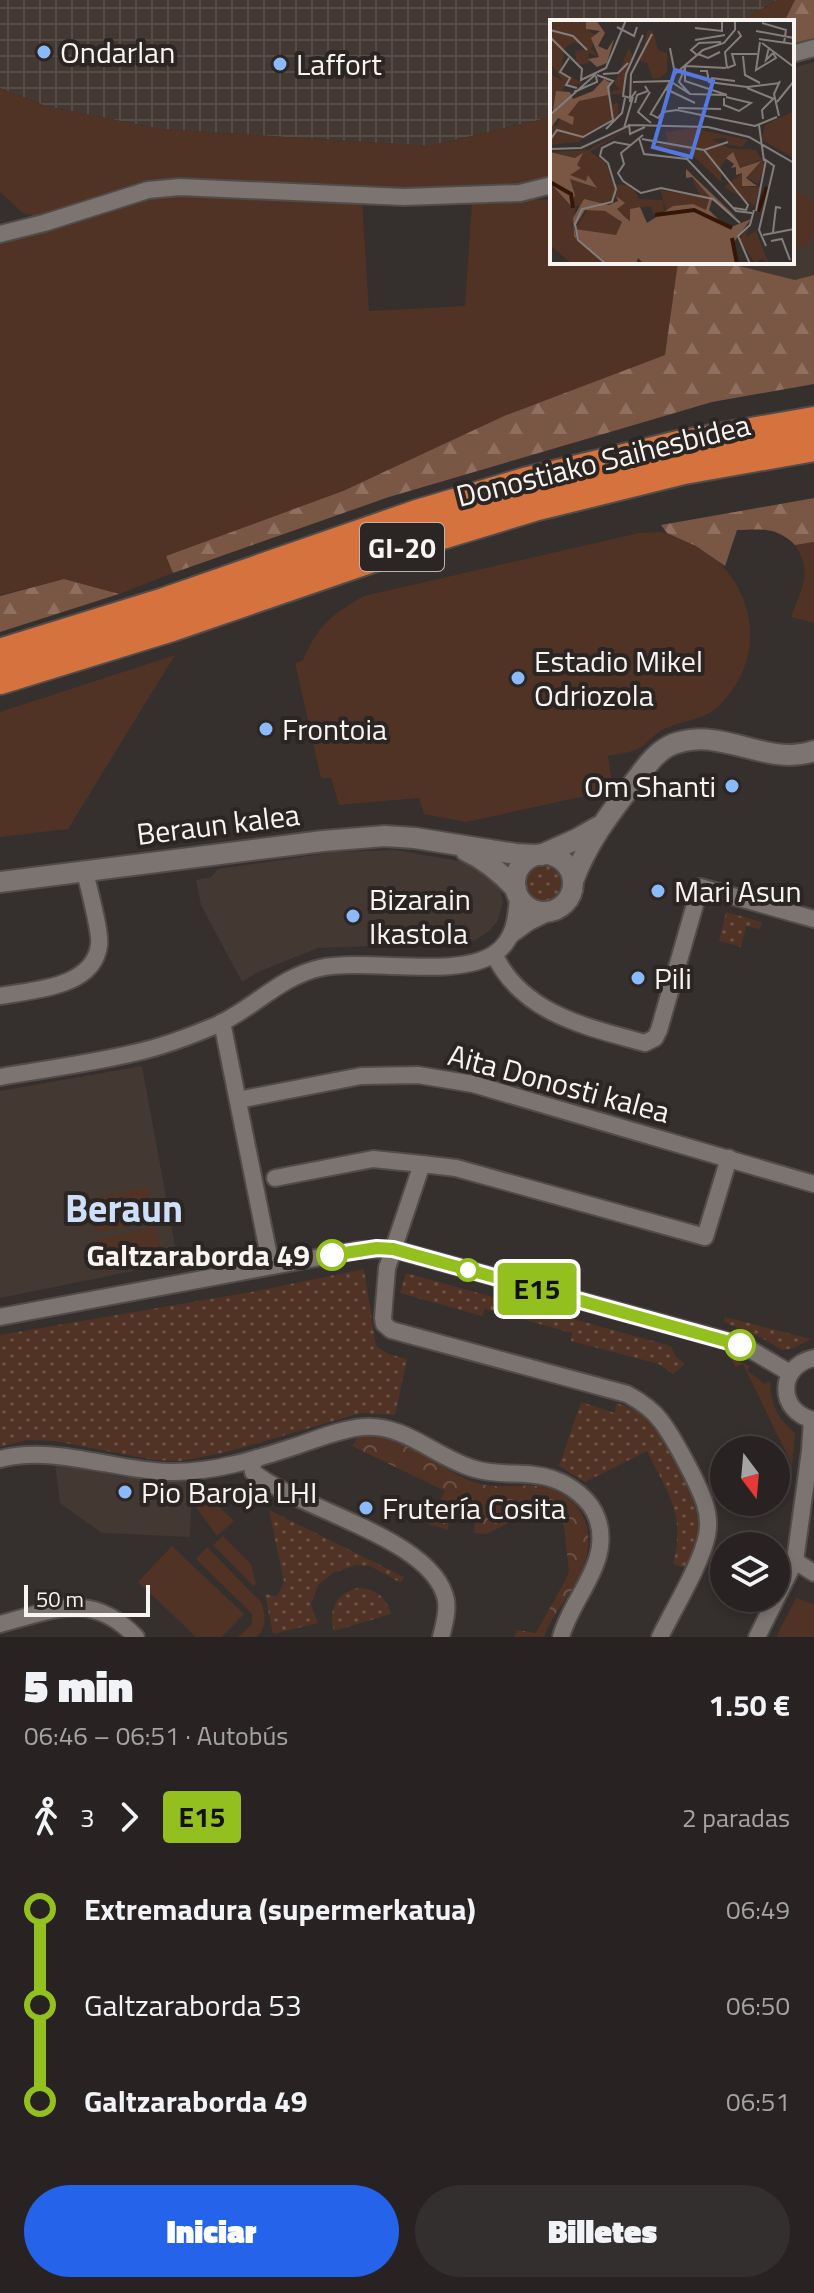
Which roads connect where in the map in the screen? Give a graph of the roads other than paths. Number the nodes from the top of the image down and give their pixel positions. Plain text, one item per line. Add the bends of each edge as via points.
1 (814, 48) edge
2 (794, 53) edge
3 (550, 186) edge
4 (0, 234) edge
5 (814, 405) edge
6 (814, 421) edge
7 (814, 447) edge
8 (656, 449) junction
9 (726, 462) junction
10 (814, 464) edge
11 (0, 653) edge
12 (0, 680) edge
13 (814, 751) edge
14 (601, 825) junction
15 (444, 843) junction
16 (538, 855) junction
17 (85, 871) junction
18 (573, 881) junction
19 (0, 882) edge
20 (517, 892) junction
21 (551, 911) junction
22 (814, 919) edge
23 (511, 935) junction
24 (494, 954) junction
25 (0, 996) edge
26 (222, 1022) junction
27 (0, 1077) edge
28 (238, 1100) junction
29 (729, 1158) junction
30 (422, 1164) junction
31 (275, 1178) dead end
32 (814, 1184) edge
33 (393, 1249) junction
34 (271, 1266) junction
35 (0, 1317) edge
36 (814, 1358) edge
37 (790, 1373) junction
38 (813, 1420) edge
39 (257, 1458) junction
40 (0, 1459) edge
41 (795, 1561) junction
42 (814, 1573) edge
43 (0, 1624) edge
44 (136, 1637) edge
45 (441, 1637) edge
46 (561, 1637) edge
47 (660, 1637) edge
48 (757, 1637) edge

1 - 2 street
3 - 4 street via 520,193 404,197 180,187 148,190
5 - 8 highway via 734,417
6 - 8 highway, Donostiako Saihesbidea / GI-20
7 - 9 highway, Donostiako Saihesbidea / GI-20
8 - 11 highway, Donostiako Saihesbidea / GI-20 via 417,514
9 - 10 highway via 762,467
9 - 12 highway, Donostiako Saihesbidea / GI-20 via 479,523
13 - 14 street via 782,756 710,740 670,745 655,756
14 - 16 street
14 - 18 street
15 - 16 street, Beraun kalea
15 - 17 street, Beraun kalea via 385,836
15 - 20 street, Beraun kalea via 485,861
16 - 18 street via 557,857
16 - 20 street via 517,873
17 - 19 street, Beraun kalea
17 - 25 street via 99,944 95,960 72,980
18 - 21 street via 568,899
20 - 21 street via 528,907
20 - 23 street
21 - 23 street
22 - 24 street via 700,887 659,1030 645,1043 578,1025 531,1000
23 - 24 street
24 - 26 street via 451,966 318,968
26 - 27 street via 139,1052
26 - 28 street
28 - 29 street, Aita Donosti kalea via 361,1076 418,1075 473,1084
28 - 34 street
29 - 30 street via 705,1237 456,1168
29 - 32 street, Aita Donosti kalea
30 - 31 street via 373,1159
30 - 33 street
33 - 34 street
33 - 37 street via 724,1340
33 - 47 street via 383,1318 391,1330 627,1394 660,1419 708,1519 702,1551
34 - 35 street
36 - 37 street
37 - 38 street via 787,1398 796,1412
38 - 41 street
39 - 40 street via 168,1472 43,1453
39 - 45 street via 253,1472 264,1481 427,1565 446,1600
39 - 46 street via 339,1431 381,1427 476,1470 532,1474 568,1485 593,1509 600,1545
41 - 42 street
41 - 48 street
43 - 44 street via 76,1606 111,1616

